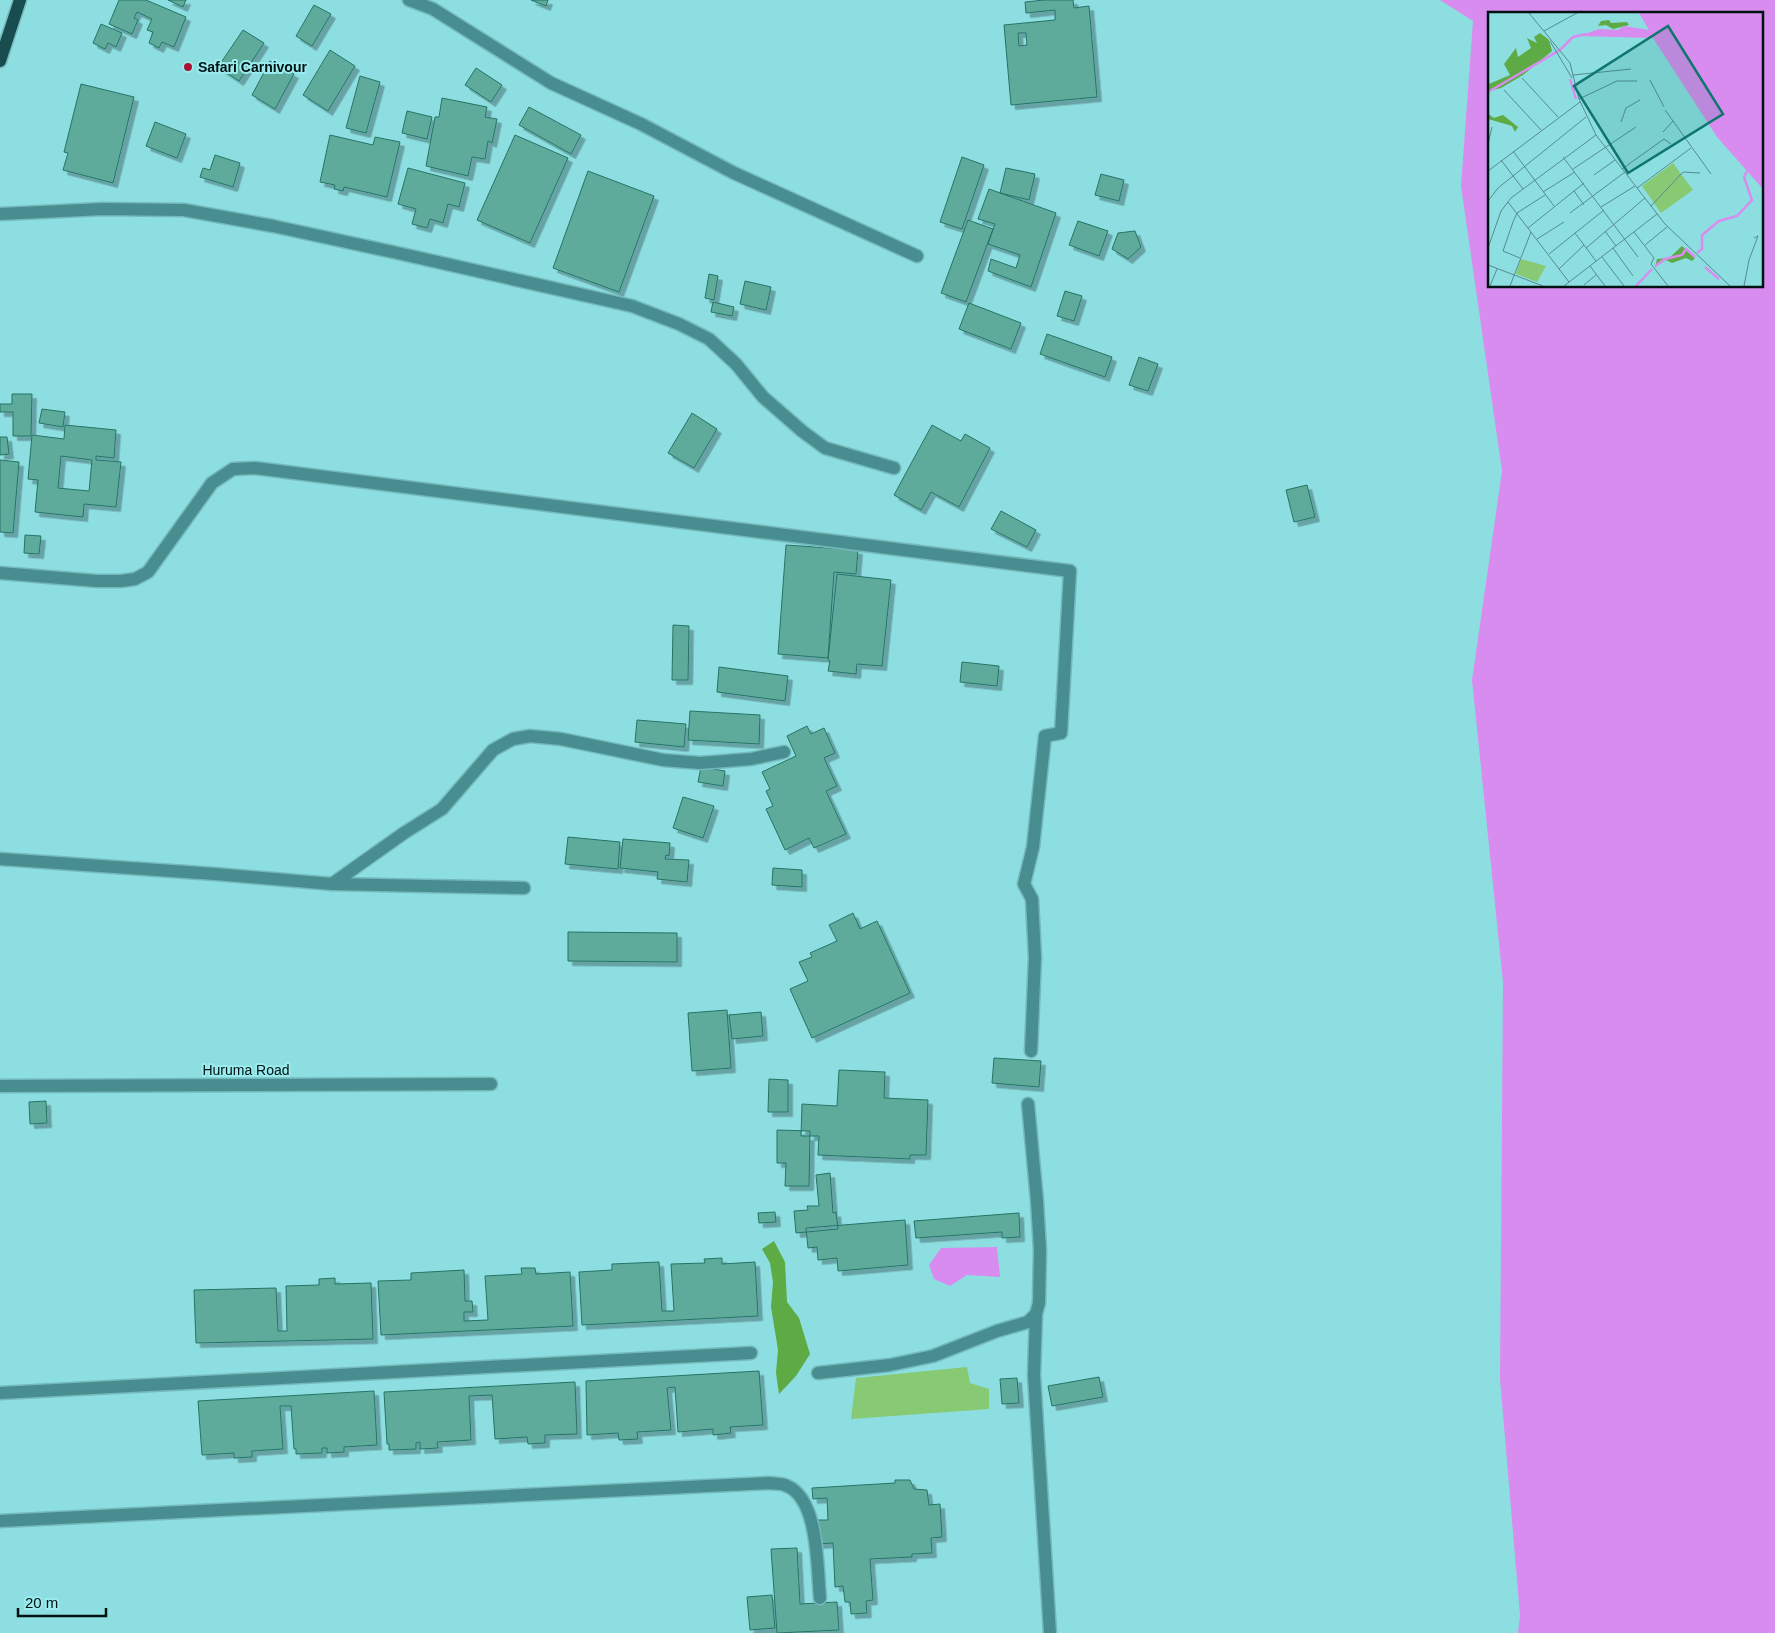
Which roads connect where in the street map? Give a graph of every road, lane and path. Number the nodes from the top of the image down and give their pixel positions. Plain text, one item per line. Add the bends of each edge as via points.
1 (20, 0) edge
2 (409, 0) edge
3 (0, 61) edge
4 (0, 214) edge
5 (917, 256) dead end
6 (894, 468) dead end
7 (0, 573) edge
8 (784, 752) dead end
9 (0, 859) edge
10 (332, 884) junction
11 (524, 888) dead end
12 (1031, 1051) dead end
13 (491, 1084) dead end
14 (0, 1086) edge
15 (1028, 1104) dead end
16 (1036, 1314) junction
17 (751, 1353) dead end
18 (818, 1373) dead end
19 (0, 1393) edge
20 (0, 1521) edge
21 (820, 1598) dead end
22 (1050, 1633) edge

1 - 3 main road
2 - 5 street via 433,9 551,83 641,124 734,173
4 - 6 street via 103,209 184,210 274,226 632,306 708,339 736,364 763,397 825,448
7 - 12 street via 97,581 135,579 148,572 212,483 233,469 255,468 1070,571 1061,732 1045,736 1033,847 1024,884 1032,899 1035,956
8 - 10 street via 750,759 700,762 663,760 561,739 530,736 513,739 493,750 442,809
9 - 10 street
10 - 11 street
13 - 14 street, Huruma Road
15 - 16 street via 1040,1250
16 - 18 street via 1028,1322 933,1356 890,1365
16 - 22 street via 1034,1375
17 - 19 street
20 - 21 street via 768,1482 788,1486 803,1499 813,1521

